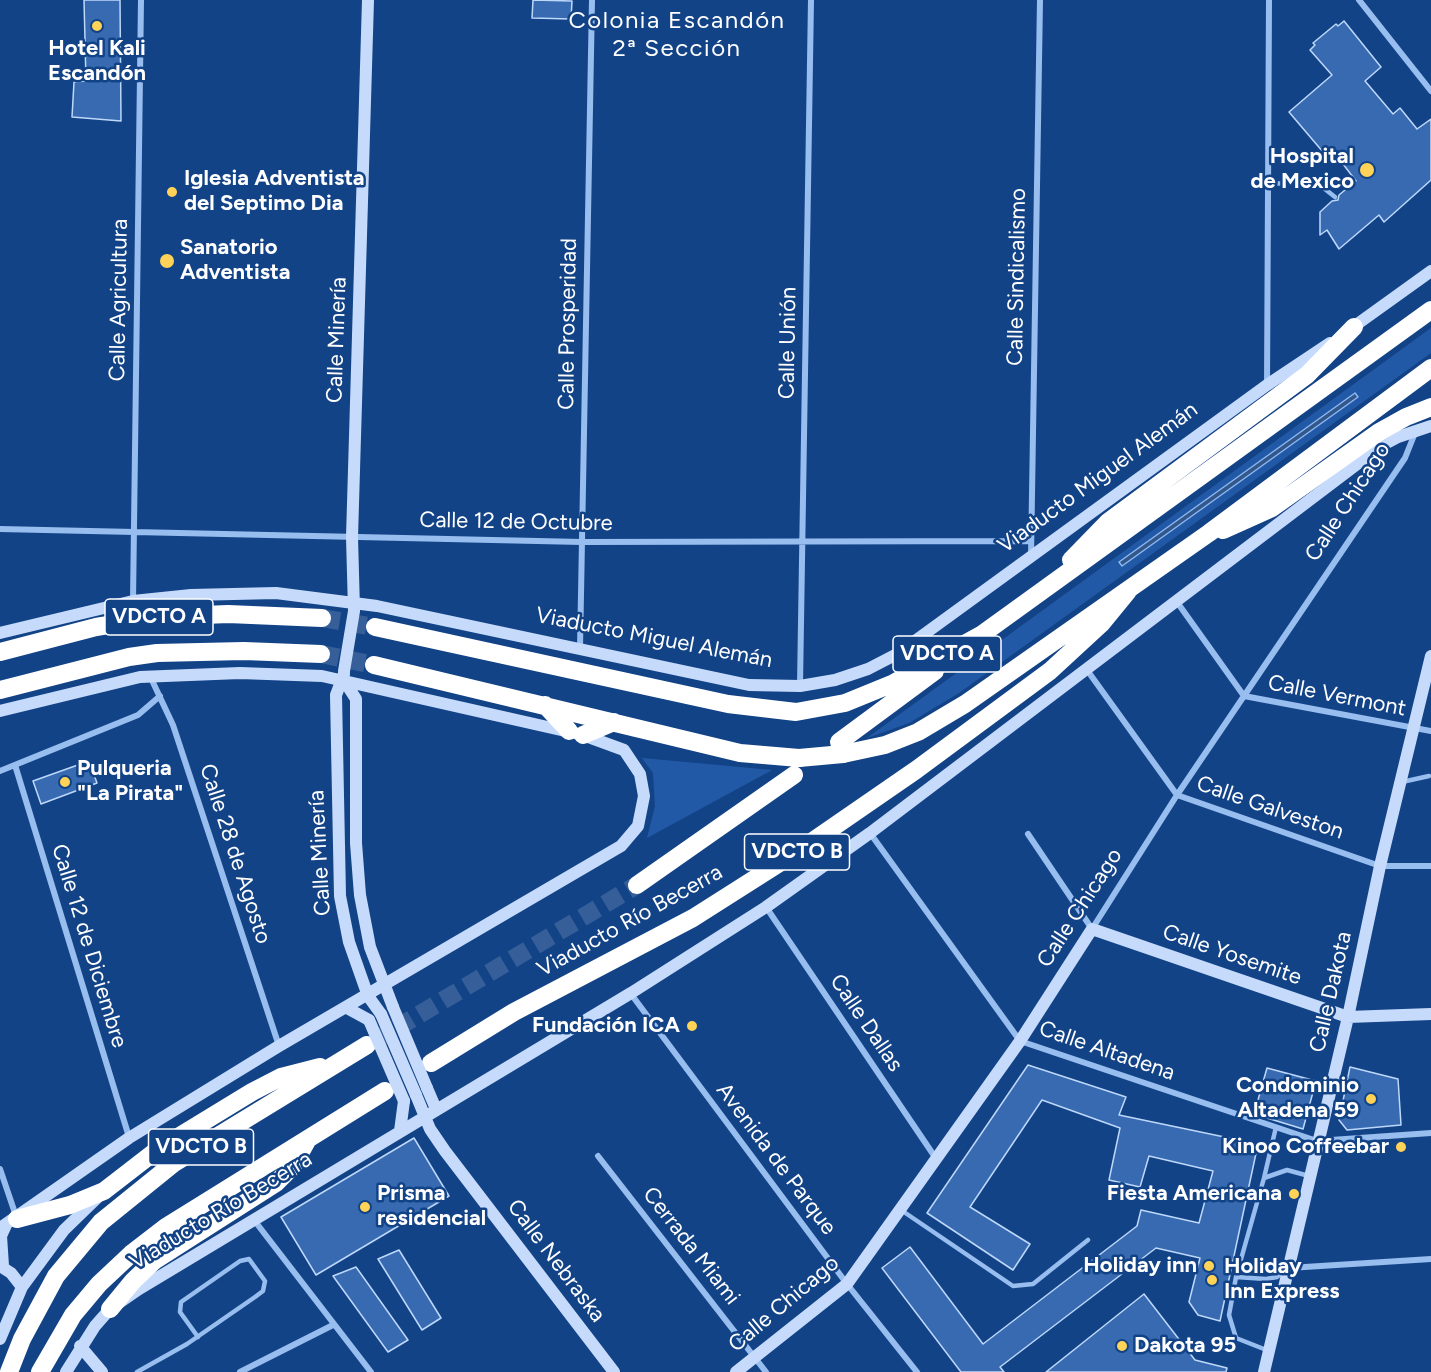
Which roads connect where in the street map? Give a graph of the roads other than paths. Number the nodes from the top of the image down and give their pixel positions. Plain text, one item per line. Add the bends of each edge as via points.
1 (141, 0) edge
2 (368, 0) edge
3 (592, 0) edge
4 (811, 0) edge
5 (1040, 0) edge
6 (1269, 0) edge
7 (1359, 0) edge
8 (1431, 91) edge
9 (1266, 184) junction
10 (1335, 197) dead end
11 (1431, 271) edge
12 (1431, 310) edge
13 (1354, 327) junction
14 (1431, 368) edge
15 (1267, 385) junction
16 (1431, 407) edge
17 (1431, 426) edge
18 (1417, 430) junction
19 (0, 529) edge
20 (134, 533) junction
21 (1209, 533) junction
22 (352, 537) junction
23 (1031, 541) junction
24 (582, 542) junction
25 (802, 544) junction
26 (1031, 555) junction
27 (1055, 580) junction
28 (1128, 591) junction
29 (133, 601) junction
30 (1177, 602) junction
31 (355, 607) junction
32 (322, 618) tunnel mouth
33 (375, 627) tunnel mouth
34 (0, 633) edge
35 (981, 634) junction
36 (580, 648) junction
37 (0, 652) edge
38 (321, 654) tunnel mouth
39 (1431, 656) edge
40 (374, 665) tunnel mouth
41 (1087, 670) junction
42 (149, 676) junction
43 (344, 676) junction
44 (800, 686) junction
45 (0, 690) edge
46 (160, 696) junction
47 (1244, 696) junction
48 (545, 705) junction
49 (0, 711) edge
50 (614, 722) junction
51 (1413, 729) junction
52 (1431, 731) edge
53 (576, 733) junction
54 (841, 748) junction
55 (15, 765) junction
56 (796, 766) junction
57 (0, 771) edge
58 (1429, 776) dead end
59 (1400, 783) junction
60 (1177, 795) junction
61 (870, 833) junction
62 (1028, 834) dead end
63 (1380, 866) junction
64 (1431, 866) edge
65 (637, 885) tunnel mouth
66 (766, 907) junction
67 (1092, 929) junction
68 (385, 987) junction
69 (631, 993) junction
70 (368, 996) junction
71 (347, 1008) junction
72 (1431, 1014) edge
73 (1348, 1017) junction
74 (1020, 1041) junction
75 (367, 1045) tunnel mouth
76 (279, 1046) junction
77 (339, 1062) junction
78 (431, 1063) dead end
79 (385, 1091) dead end
80 (410, 1098) junction
81 (436, 1109) junction
82 (424, 1116) junction
83 (1276, 1127) junction
84 (400, 1131) junction
85 (1431, 1133) edge
86 (129, 1138) junction
87 (309, 1138) junction
88 (1317, 1141) junction
89 (598, 1156) dead end
90 (937, 1160) junction
91 (0, 1170) edge
92 (1309, 1176) junction
93 (1264, 1178) junction
94 (104, 1191) junction
95 (901, 1210) junction
96 (254, 1220) junction
97 (8, 1224) edge
98 (1088, 1240) dead end
99 (1431, 1259) edge
100 (2, 1266) edge
101 (1289, 1268) junction
102 (1236, 1277) junction
103 (847, 1284) junction
104 (22, 1287) junction
105 (110, 1309) junction
106 (333, 1325) junction
107 (198, 1337) junction
108 (0, 1339) edge
109 (80, 1346) junction
110 (1269, 1351) junction
111 (755, 1357) junction
112 (9, 1372) edge
113 (40, 1372) edge
114 (66, 1372) edge
115 (102, 1372) edge
116 (137, 1372) edge
117 (240, 1372) edge
118 (370, 1372) edge
119 (614, 1372) edge
120 (736, 1372) edge
121 (766, 1372) edge
122 (917, 1372) edge
123 (1264, 1372) edge

1 - 20 street, Calle Agricultura
2 - 22 main road, Calle Minería
3 - 24 street, Calle Prosperidad
4 - 25 street, Calle Unión
5 - 23 street, Calle Sindicalismo
6 - 9 street
7 - 8 street
9 - 10 lane via 1312,182
9 - 15 street
11 - 13 main road, Viaducto Miguel Alemán
12 - 27 highway, VDCTO A
13 - 15 main road, Viaducto Miguel Alemán
13 - 27 highway via 1307,375 1108,522
14 - 21 highway, VDCTO A
15 - 26 main road, Viaducto Miguel Alemán
16 - 21 highway via 1379,432 1272,508 1243,523
17 - 18 main road
18 - 30 main road via 1381,446
18 - 47 street, Calle Chicago via 1405,458
19 - 20 street, Calle 12 de Octubre
20 - 22 street, Calle 12 de Octubre
20 - 29 street, Calle Agricultura
21 - 28 highway, VDCTO A
22 - 24 street, Calle 12 de Octubre
22 - 31 main road, Calle Minería
23 - 25 street, Calle 12 de Octubre
23 - 26 street, Calle Sindicalismo
24 - 25 street, Calle 12 de Octubre
24 - 36 street, Calle Prosperidad
25 - 44 street, Calle Unión
26 - 44 main road, Viaducto Miguel Alemán via 884,661 835,680
27 - 35 highway, VDCTO A
28 - 54 highway, VDCTO A via 918,732 885,745
28 - 78 highway, Viaducto Río Becerra / VDCTO B via 1101,624 1050,670 800,850 693,918 514,1012
29 - 31 main road, Viaducto Miguel Alemán via 276,593
29 - 34 main road, Viaducto Miguel Alemán
30 - 41 main road
30 - 47 street, Calle Vermont
31 - 36 main road, Viaducto Miguel Alemán
31 - 43 main road, Calle Minería, bridge
32 - 37 highway, VDCTO A via 228,614 156,617 96,627
33 - 35 highway, VDCTO A via 728,704 796,712 869,695
35 - 54 highway
36 - 44 main road, Viaducto Miguel Alemán via 749,685
38 - 45 highway, VDCTO A via 157,653
39 - 51 main road, Calle Dakota
40 - 48 highway, VDCTO A
41 - 60 street, Calle Galveston
41 - 61 main road
42 - 43 main road via 240,672
42 - 46 street, Calle 28 de Agosto
42 - 49 main road
43 - 53 main road
43 - 68 main road, Calle Minería via 356,699 360,895 370,947
43 - 70 main road, Calle Minería via 336,695 339,896
46 - 55 street via 138,715
46 - 76 street, Calle 28 de Agosto
47 - 51 street, Calle Vermont
47 - 60 street, Calle Chicago
48 - 50 highway, VDCTO A
48 - 53 highway
50 - 53 highway
50 - 56 highway, VDCTO A
51 - 52 street, Calle Vermont
51 - 59 main road, Calle Dakota
53 - 68 main road via 624,750 635,765 645,796 634,834 621,846
54 - 56 highway, VDCTO A, bridge
55 - 57 street
55 - 86 street, Calle 12 de Diciembre
56 - 65 highway, Viaducto Río Becerra / VDCTO B
58 - 59 lane
59 - 63 main road, Calle Dakota
60 - 63 street, Calle Galveston
60 - 67 street, Calle Chicago
61 - 66 main road
61 - 74 street, Calle Altadena
62 - 67 street
63 - 64 street, Calle Galveston
63 - 73 main road, Calle Dakota
66 - 69 main road
66 - 90 street, Calle Dallas
67 - 73 main road, Calle Yosemite
67 - 74 main road, Calle Chicago
68 - 70 main road
68 - 81 main road, Calle Minería, bridge
69 - 81 main road
69 - 103 street, Avenida de Parque
70 - 71 main road
70 - 80 main road, Calle Minería, bridge via 381,1014
71 - 76 main road
71 - 80 main road, bridge via 369,1020
72 - 73 main road, Calle Yosemite
73 - 88 main road, Calle Dakota
74 - 83 street, Calle Altadena
74 - 90 main road, Calle Chicago
75 - 77 highway, VDCTO B
76 - 86 main road
77 - 94 highway via 281,1077 252,1092 157,1150
77 - 112 highway, VDCTO B via 174,1163 101,1222 56,1276
79 - 87 highway, Viaducto Río Becerra / VDCTO B
80 - 82 main road, Calle Minería
80 - 84 main road
81 - 82 main road
82 - 84 main road, Viaducto Río Becerra
82 - 119 main road, Calle Nebraska via 445,1151
83 - 88 street, Calle Altadena
83 - 93 lane
84 - 96 main road, Viaducto Río Becerra
85 - 88 street, Calle Altadena
86 - 97 main road
87 - 105 highway via 293,1166 276,1182 154,1261
87 - 113 highway, Viaducto Río Becerra / VDCTO B via 166,1227 131,1254 73,1315
88 - 92 main road, Calle Dakota
89 - 111 street, Cerrada Miami
90 - 95 main road, Calle Chicago
91 - 97 street
92 - 93 lane via 1287,1170
92 - 101 main road, Calle Dakota
93 - 102 lane
94 - 97 highway
94 - 104 main road via 64,1230
95 - 98 lane via 1013,1286 1033,1284
95 - 103 main road, Calle Chicago
96 - 105 main road, Viaducto Río Becerra
96 - 106 street
97 - 100 main road via 1,1244
99 - 101 street
100 - 104 main road
101 - 102 lane via 1266,1279
101 - 110 main road, Calle Dakota
102 - 110 lane via 1229,1315 1236,1338
103 - 111 main road, Calle Chicago
103 - 122 street, Avenida de Parque
104 - 108 main road
105 - 109 main road, Viaducto Río Becerra
106 - 117 street
106 - 118 street
107 - 107 lane via 263,1291 265,1281 249,1259 181,1302 180,1312
107 - 116 lane
109 - 114 main road, Viaducto Río Becerra
109 - 115 main road
110 - 123 main road, Calle Dakota
111 - 120 main road, Calle Chicago
111 - 121 street, Cerrada Miami

